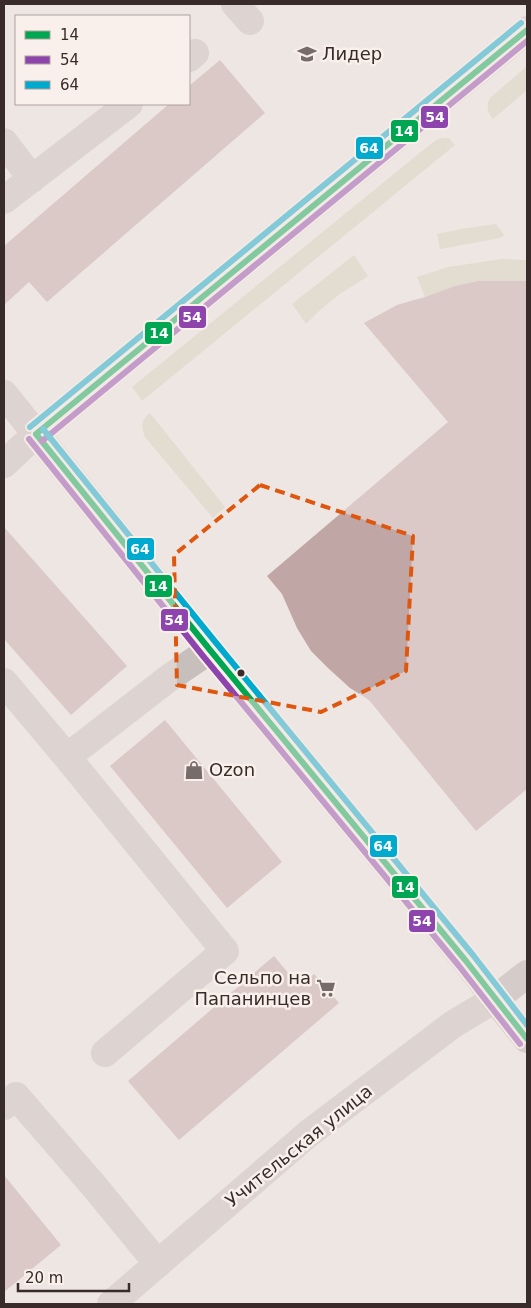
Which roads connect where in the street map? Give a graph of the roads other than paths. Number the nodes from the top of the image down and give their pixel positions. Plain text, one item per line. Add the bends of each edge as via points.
1 (527, 30) edge
2 (128, 105) edge
3 (4, 142) edge
4 (32, 179) junction
5 (4, 200) edge
6 (4, 394) edge
7 (36, 434) junction
8 (4, 464) edge
9 (210, 650) junction
10 (4, 682) edge
11 (67, 757) junction
12 (527, 974) edge
13 (495, 999) junction
14 (527, 1040) edge
15 (105, 1053) dead end
16 (4, 1106) edge
17 (158, 1264) junction
18 (111, 1304) edge

1 - 7 street
2 - 4 street
3 - 4 street
4 - 5 street
6 - 7 street
7 - 8 street
7 - 9 street
9 - 11 street
9 - 13 street
10 - 11 street
11 - 15 street via 225,951
12 - 13 main road
13 - 14 main road
13 - 17 street, Учительская улица via 452,1025 308,1134
16 - 17 street via 16,1096
17 - 18 street, Учительская улица

